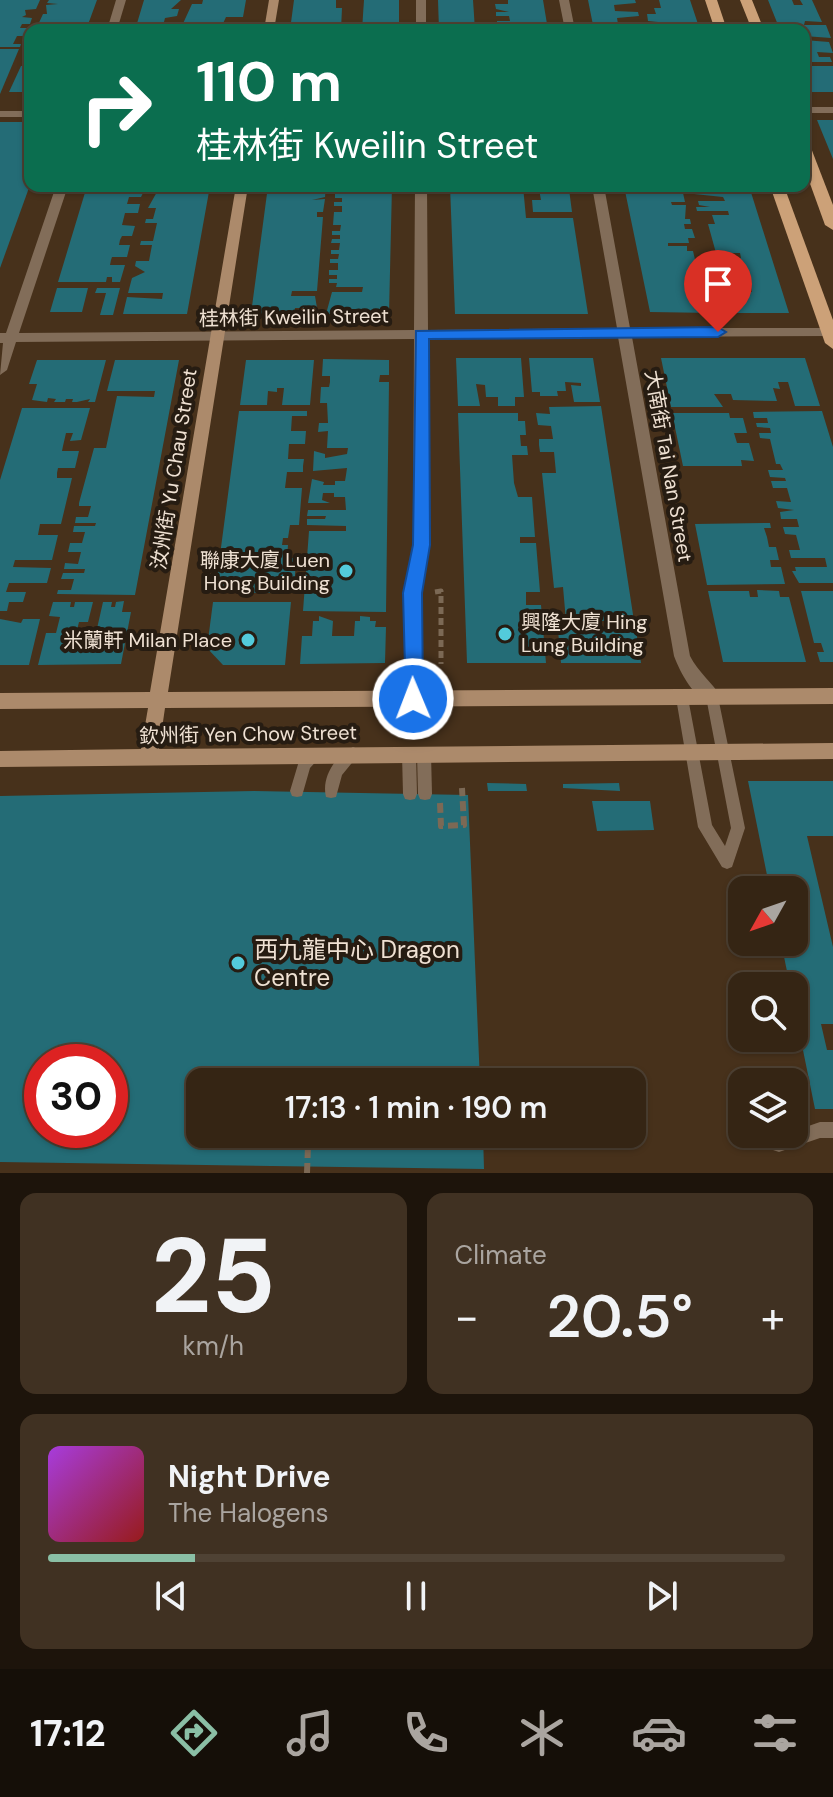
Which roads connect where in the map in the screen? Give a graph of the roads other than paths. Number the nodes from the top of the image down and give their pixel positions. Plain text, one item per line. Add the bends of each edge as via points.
1 (121, 0) edge
2 (274, 0) edge
3 (421, 0) edge
4 (564, 0) edge
5 (711, 0) edge
6 (746, 0) edge
7 (114, 24) edge
8 (270, 24) edge
9 (421, 24) edge
10 (569, 24) edge
11 (719, 24) edge
12 (756, 24) edge
13 (810, 110) edge
14 (833, 110) edge
15 (0, 114) edge
16 (24, 114) edge
17 (810, 164) edge
18 (60, 192) edge
19 (241, 192) edge
20 (421, 192) edge
21 (599, 192) edge
22 (779, 192) edge
23 (833, 225) edge
24 (625, 333) junction
25 (421, 334) junction
26 (218, 337) junction
27 (831, 337) edge
28 (5, 338) edge
29 (0, 370) edge
30 (833, 696) edge
31 (712, 697) junction
32 (682, 698) junction
33 (159, 699) junction
34 (413, 699) junction
35 (0, 701) edge
36 (692, 751) junction
37 (833, 751) edge
38 (723, 752) junction
39 (353, 753) junction
40 (416, 754) junction
41 (315, 755) junction
42 (0, 759) edge
43 (148, 759) junction
44 (297, 791) dead end
45 (331, 792) dead end
46 (425, 794) road end
47 (833, 1130) edge
48 (808, 1134) edge

1 - 7 street
2 - 8 main road
3 - 9 street
4 - 10 street
5 - 11 main road
6 - 12 main road
13 - 14 street
15 - 16 street
17 - 23 main road
18 - 28 street
19 - 26 main road, 汝州街 Yu Chau Street
20 - 25 street
21 - 24 street, 大南街 Tai Nan Street
22 - 27 main road
24 - 25 street, 桂林街 Kweilin Street
24 - 27 street, 桂林街 Kweilin Street
24 - 31 street, 大南街 Tai Nan Street via 682,656
25 - 26 street, 桂林街 Kweilin Street
25 - 34 street via 421,545 413,593
26 - 28 street, 桂林街 Kweilin Street
26 - 33 main road, 汝州街 Yu Chau Street
28 - 29 street
30 - 31 main road, 欽州街 Yen Chow Street
31 - 32 main road, 欽州街 Yen Chow Street
31 - 38 lane
32 - 34 main road, 欽州街 Yen Chow Street
32 - 36 lane
33 - 34 main road, 欽州街 Yen Chow Street
33 - 35 main road, 欽州街 Yen Chow Street
33 - 43 main road, 汝州街 Yu Chau Street
36 - 38 main road, 欽州街 Yen Chow Street
36 - 38 lane via 705,827 727,862 738,828
36 - 40 main road, 欽州街 Yen Chow Street
37 - 38 main road, 欽州街 Yen Chow Street
39 - 40 main road, 欽州街 Yen Chow Street
39 - 41 main road, 欽州街 Yen Chow Street
39 - 45 lane via 339,766
40 - 46 lane
41 - 43 main road, 欽州街 Yen Chow Street
41 - 44 lane via 304,765
42 - 43 main road, 欽州街 Yen Chow Street
47 - 48 lane

